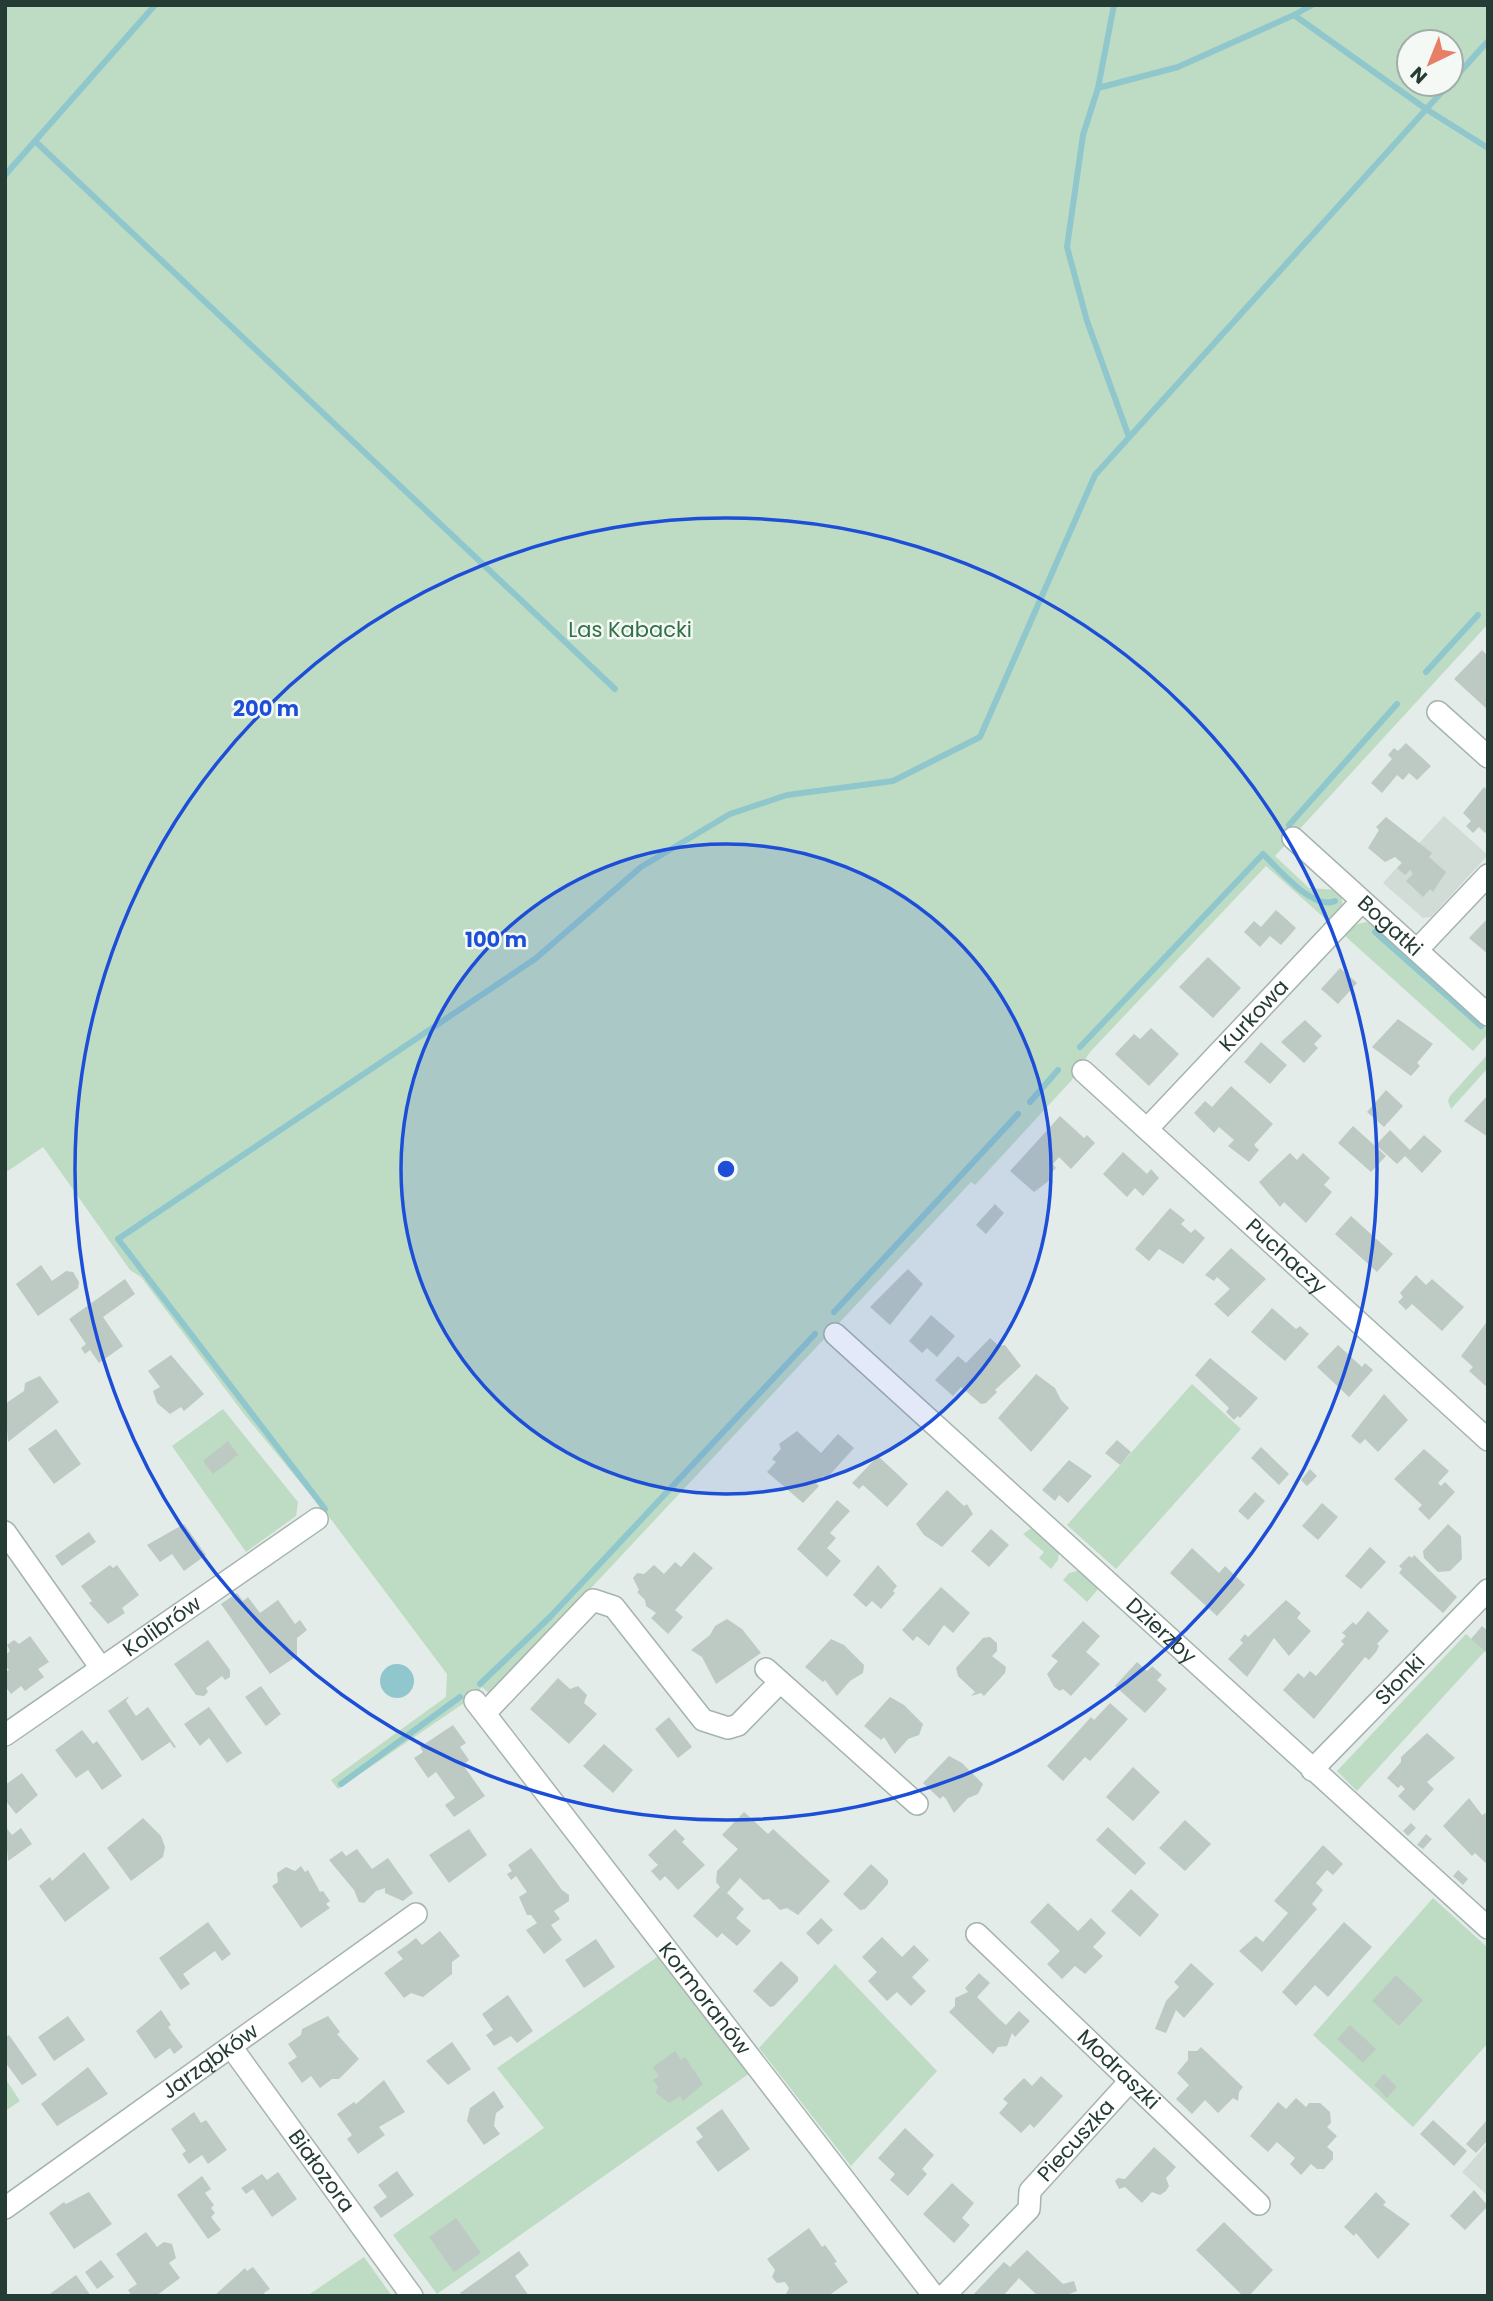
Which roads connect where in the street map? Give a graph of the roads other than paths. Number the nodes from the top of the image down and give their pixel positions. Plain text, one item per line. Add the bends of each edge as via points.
1 (1438, 712) dead end
2 (1488, 757) edge
3 (1293, 838) dead end
4 (1488, 874) edge
5 (1362, 901) junction
6 (1417, 950) junction
7 (1488, 1015) edge
8 (1083, 1071) dead end
9 (1147, 1129) junction
10 (835, 1334) dead end
11 (1488, 1440) edge
12 (317, 1519) dead end
13 (5, 1532) edge
14 (1488, 1590) edge
15 (101, 1668) junction
16 (5, 1735) edge
17 (1312, 1770) junction
18 (917, 1804) dead end
19 (416, 1914) dead end
20 (1488, 1928) edge
21 (977, 1934) dead end
22 (232, 2048) junction
23 (1130, 2081) junction
24 (1259, 2204) dead end
25 (5, 2208) edge
26 (412, 2296) edge
27 (934, 2296) edge
28 (944, 2296) edge

1 - 2 street
3 - 5 street, Bogatki
4 - 6 street
5 - 6 street, Bogatki
5 - 9 street, Kurkowa
6 - 7 street, Bogatki
8 - 9 street, Puchaczy
9 - 11 street, Puchaczy
10 - 17 street, Dzierzby
12 - 15 street, Kolibrów
13 - 15 street
14 - 17 street, Słonki
15 - 16 street, Kolibrów
17 - 20 street, Dzierzby
18 - 27 street, Kormoranów via 773,1676 738,1725 728,1728 703,1720 614,1607 593,1600 480,1707
19 - 22 street, Jarząbków
21 - 23 street, Modraszki
22 - 25 street, Jarząbków
22 - 26 street, Białozora
23 - 24 street, Modraszki
23 - 28 street, Piecuszka via 1030,2191 1029,2209

